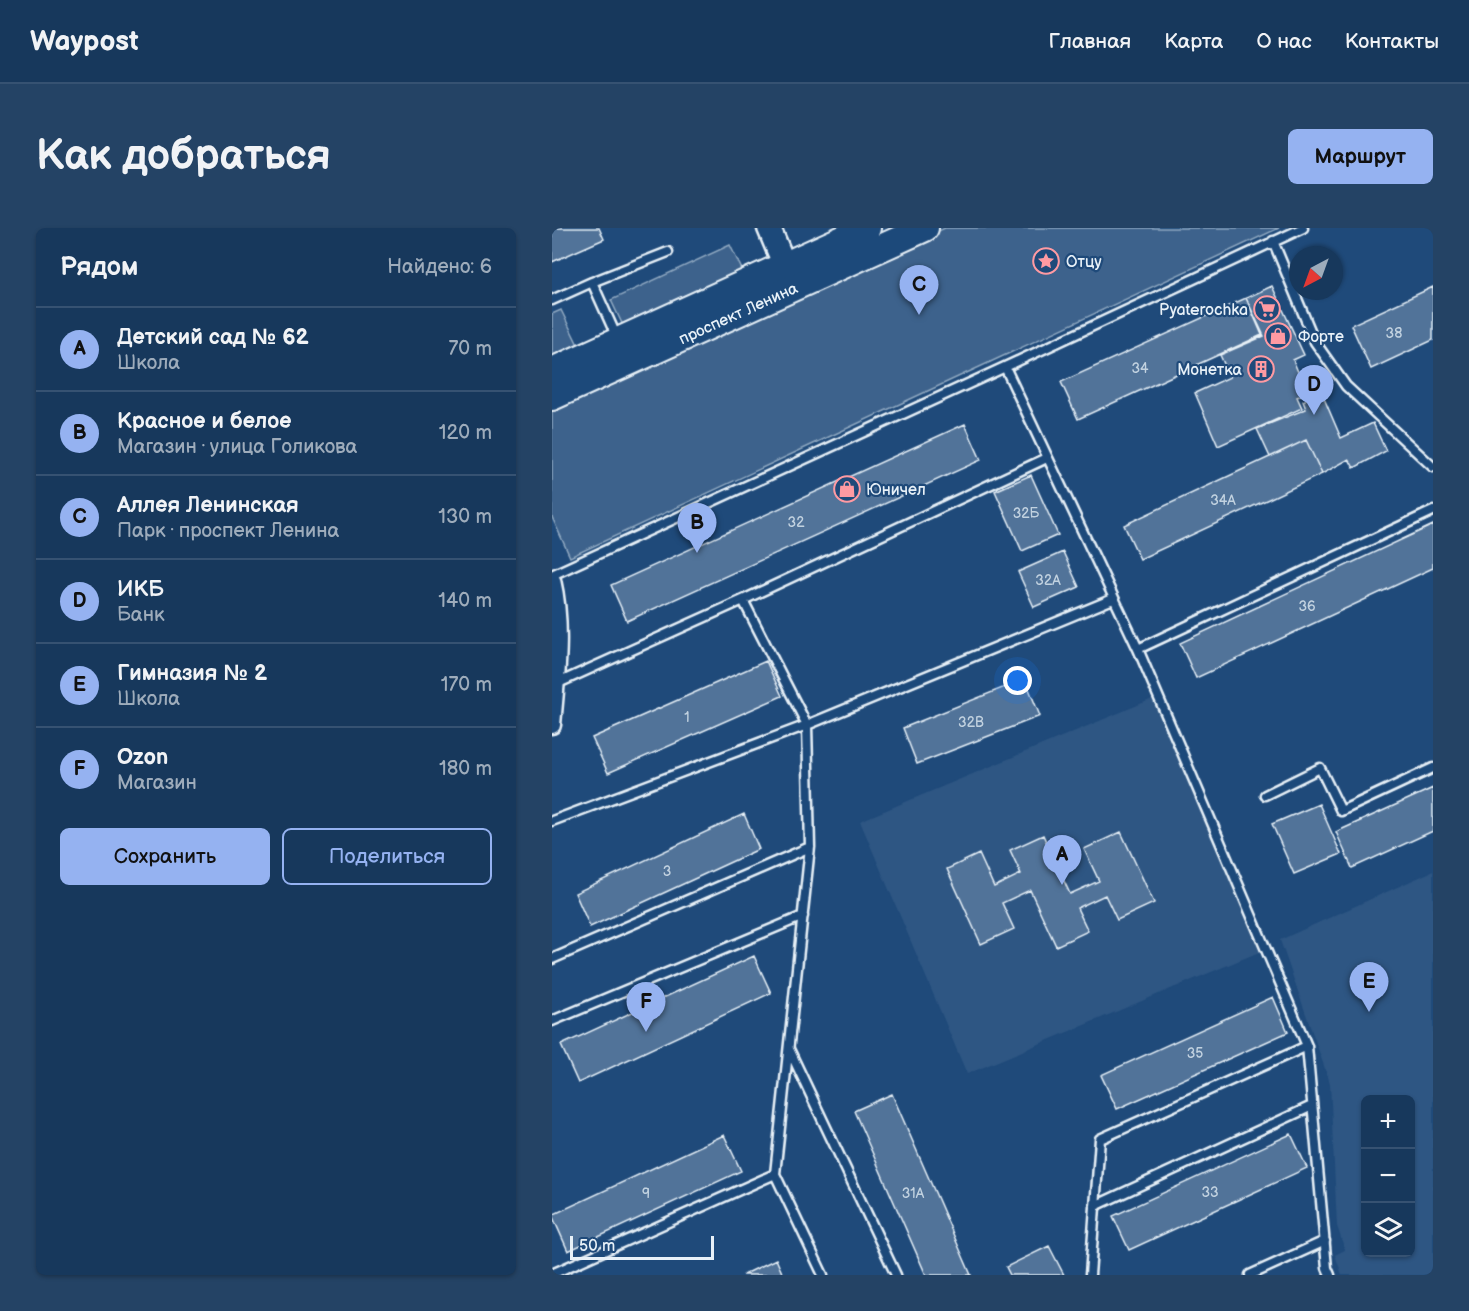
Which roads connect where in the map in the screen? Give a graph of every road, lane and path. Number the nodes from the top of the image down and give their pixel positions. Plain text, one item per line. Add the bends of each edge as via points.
1 (769, 228) edge
2 (867, 228) edge
3 (925, 228) edge
4 (1303, 228) edge
5 (1273, 242) junction
6 (668, 252) dead end
7 (784, 264) junction
8 (592, 282) junction
9 (794, 288) junction
10 (552, 300) edge
11 (622, 351) junction
12 (1005, 368) junction
13 (552, 371) edge
14 (552, 397) edge
15 (1047, 458) junction
16 (1433, 467) edge
17 (1433, 512) edge
18 (552, 575) edge
19 (552, 580) edge
20 (1113, 599) junction
21 (743, 600) junction
22 (1138, 649) junction
23 (556, 684) junction
24 (552, 725) edge
25 (807, 725) junction
26 (1433, 768) edge
27 (1265, 795) dead end
28 (552, 821) edge
29 (810, 847) junction
30 (803, 916) junction
31 (552, 959) edge
32 (552, 1021) edge
33 (1307, 1046) junction
34 (788, 1048) junction
35 (1312, 1106) junction
36 (775, 1174) junction
37 (1095, 1206) junction
38 (1325, 1241) junction
39 (552, 1274) edge
40 (823, 1275) edge
41 (896, 1275) edge
42 (1090, 1275) edge
43 (1250, 1275) edge
44 (1330, 1275) edge

1 - 7 street
2 - 7 main road, проспект Ленина
3 - 9 main road, проспект Ленина
4 - 5 lane
5 - 12 lane
5 - 16 lane via 1315,342 1346,386
6 - 8 lane
7 - 9 street
7 - 11 main road, проспект Ленина
8 - 10 lane
8 - 11 lane
9 - 11 main road, проспект Ленина
11 - 13 main road, проспект Ленина
11 - 14 main road, проспект Ленина
12 - 15 lane
12 - 18 lane
15 - 20 lane
15 - 21 lane
17 - 22 lane
19 - 23 street via 558,606
20 - 22 lane
20 - 25 lane
21 - 23 lane
21 - 25 lane
22 - 33 lane
23 - 24 street
25 - 28 lane
25 - 29 lane
26 - 27 lane via 1341,811 1320,768
29 - 30 lane
29 - 31 lane
30 - 32 lane
30 - 34 lane
33 - 35 lane
33 - 37 lane via 1100,1140
34 - 36 lane
34 - 41 lane
35 - 37 lane
35 - 38 lane
36 - 39 lane
36 - 40 lane
37 - 42 lane
38 - 43 lane
38 - 44 lane

